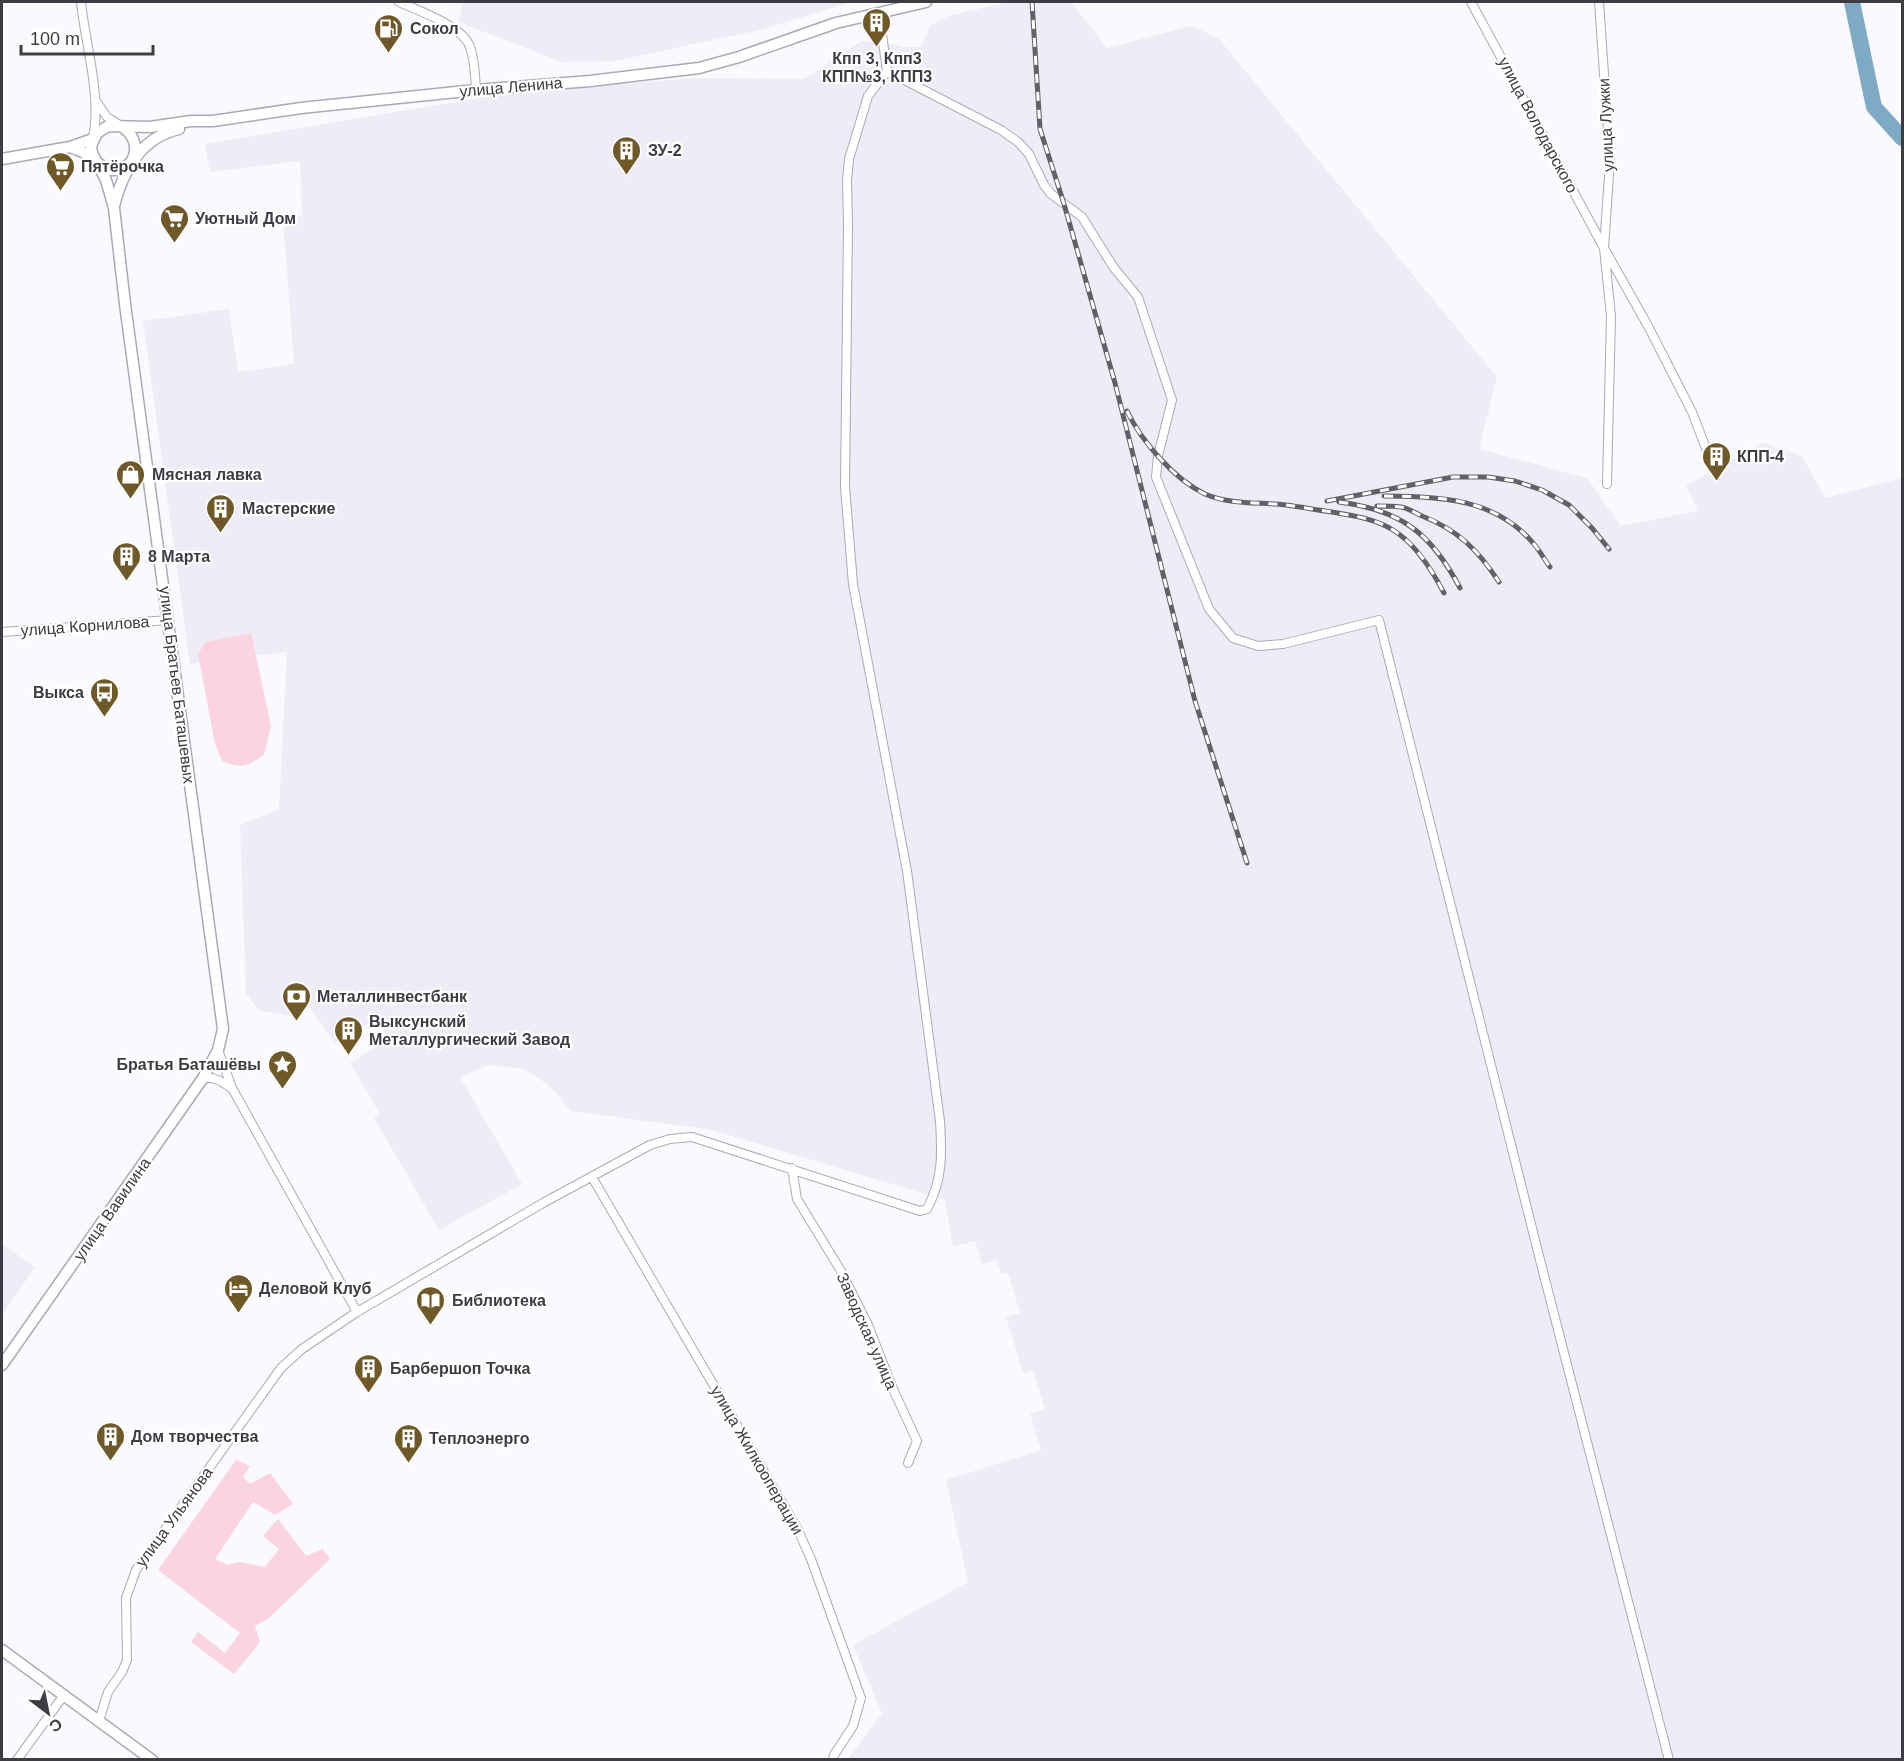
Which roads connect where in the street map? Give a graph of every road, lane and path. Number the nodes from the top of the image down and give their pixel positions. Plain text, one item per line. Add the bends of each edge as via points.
1 (81, 2) edge
2 (399, 2) edge
3 (926, 2) edge
4 (1471, 2) edge
5 (1599, 2) edge
6 (879, 12) junction
7 (887, 71) junction
8 (476, 90) junction
9 (96, 100) junction
10 (208, 121) junction
11 (122, 127) junction
12 (93, 139) junction
13 (70, 147) junction
14 (2, 159) edge
15 (132, 161) junction
16 (96, 162) junction
17 (114, 208) junction
18 (1604, 248) junction
19 (1712, 464) dead end
20 (1607, 484) dead end
21 (169, 620) junction
22 (2, 632) edge
23 (218, 1050) junction
24 (203, 1078) junction
25 (232, 1088) junction
26 (792, 1168) junction
27 (592, 1177) junction
28 (357, 1312) junction
29 (2, 1365) edge
30 (908, 1463) dead end
31 (2, 1650) edge
32 (64, 1695) junction
33 (99, 1721) junction
34 (17, 1760) edge
35 (152, 1760) edge
36 (833, 1760) edge
37 (1669, 1760) edge

1 - 9 street
2 - 8 street via 461,34 470,46
3 - 6 street, улица Ленина
4 - 18 street, улица Володарского
5 - 18 street, улица Лужки via 1610,161
6 - 7 street
6 - 8 street, улица Ленина via 699,68
7 - 26 street, улица Ульянова via 868,96 849,159 845,487 853,584 907,870 942,1156 934,1196 927,1209 920,1211
7 - 37 street via 1018,142 1051,194 1082,217 1114,268 1138,297 1172,400 1156,477 1209,609 1233,638 1258,646 1283,644 1379,620
8 - 10 street, улица Ленина
9 - 11 street via 108,117
9 - 12 street
10 - 11 street, улица Ленина
10 - 15 street, улица Братьев Баташевых via 163,133
11 - 12 street, улица Ленина via 102,128
11 - 15 street, улица Братьев Баташевых via 135,141
12 - 13 street, улица Ленина
12 - 16 street
13 - 14 street, улица Ленина
13 - 16 street
15 - 16 street via 114,170
15 - 17 street, улица Братьев Баташевых
16 - 17 street, улица Братьев Баташевых
17 - 21 street, улица Братьев Баташевых
18 - 19 street, улица Володарского via 1692,412
18 - 20 street via 1611,316
21 - 22 street, улица Корнилова
21 - 23 street, улица Братьев Баташевых via 223,1029
23 - 24 street, улица Вавилина
23 - 25 street, улица Братьев Баташевых
24 - 25 street via 212,1077
24 - 29 street, улица Вавилина
25 - 28 street, улица Братьев Баташевых
26 - 27 street, улица Ульянова via 692,1137 670,1138 650,1145
26 - 30 street, Заводская улица via 797,1199 868,1325 917,1441
27 - 28 street, улица Ульянова
27 - 36 street, улица Жилкооперации via 797,1528 811,1559 861,1698 853,1726
28 - 33 street, улица Ульянова via 281,1368 136,1570 126,1598 127,1660 108,1692
31 - 32 street
32 - 33 street
32 - 34 street
33 - 35 street

